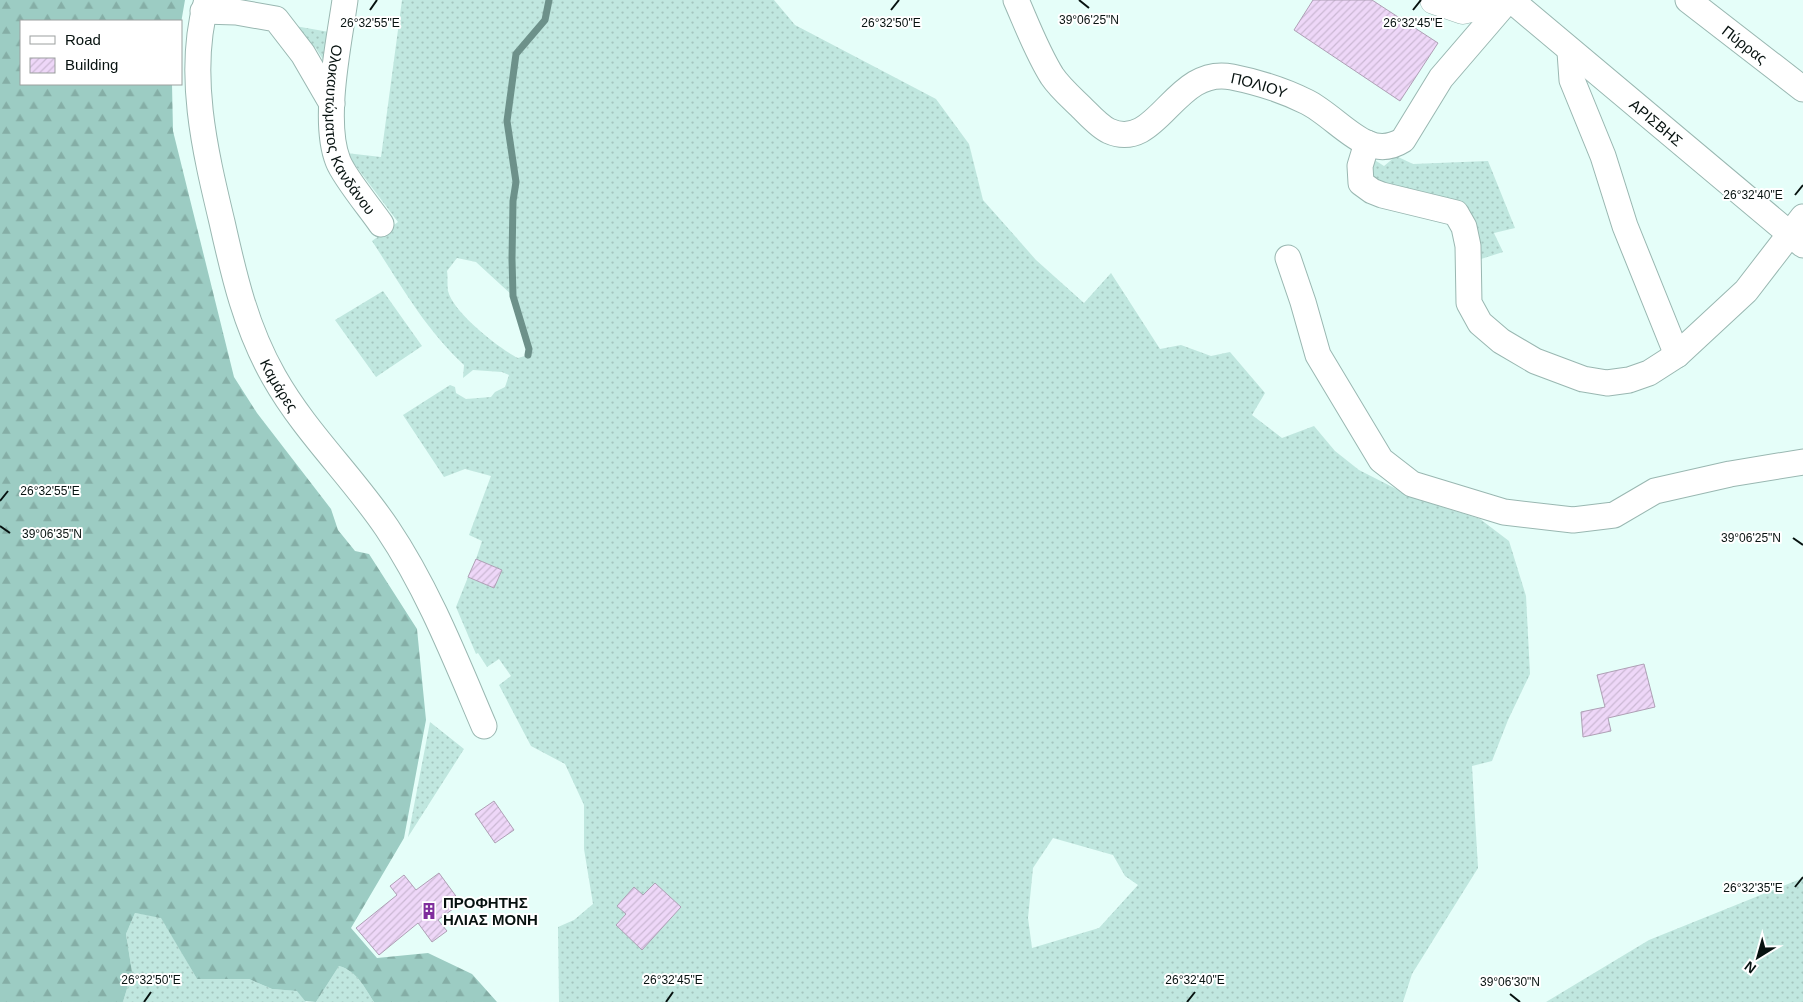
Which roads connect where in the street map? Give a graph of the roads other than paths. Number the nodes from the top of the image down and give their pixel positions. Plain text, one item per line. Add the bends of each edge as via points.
1 (345, 0) edge
2 (1016, 0) edge
3 (1434, 0) edge
4 (1508, 0) edge
5 (1688, 0) edge
6 (205, 6) edge
7 (1570, 52) junction
8 (1803, 89) edge
9 (332, 104) junction
10 (1367, 143) junction
11 (381, 224) dead end
12 (1799, 231) edge
13 (1288, 258) dead end
14 (1677, 355) junction
15 (1803, 462) edge
16 (484, 726) dead end

1 - 9 street, Ολοκαυτώματος Κανδάνου
2 - 10 street, ΠΟΛΙΟΥ via 1052,76 1108,131 1123,134 1150,126 1185,89 1215,74 1256,83 1308,103
3 - 4 main road via 1462,10
4 - 7 street, ΑΡΙΣΒΗΣ
4 - 10 street, ΠΟΛΙΟΥ via 1441,78 1403,140 1393,146
5 - 8 street, Πύρρας
6 - 9 street via 276,20 303,54
6 - 16 street, Καμάρες via 198,55 198,102 238,293 253,337 275,379 387,528 440,620
7 - 12 street, ΑΡΙΣΒΗΣ
7 - 14 street via 1572,80 1603,156 1625,226
9 - 11 street, Ολοκαυτώματος Κανδάνου via 331,137 338,162
10 - 14 street via 1360,166 1361,183 1382,195 1456,213 1464,227 1468,246 1469,303 1480,323 1501,341 1535,361 1582,379 1607,383 1649,373
12 - 14 street via 1746,291
13 - 15 street via 1318,355 1381,460 1412,484 1504,512 1573,520 1614,515 1655,491

